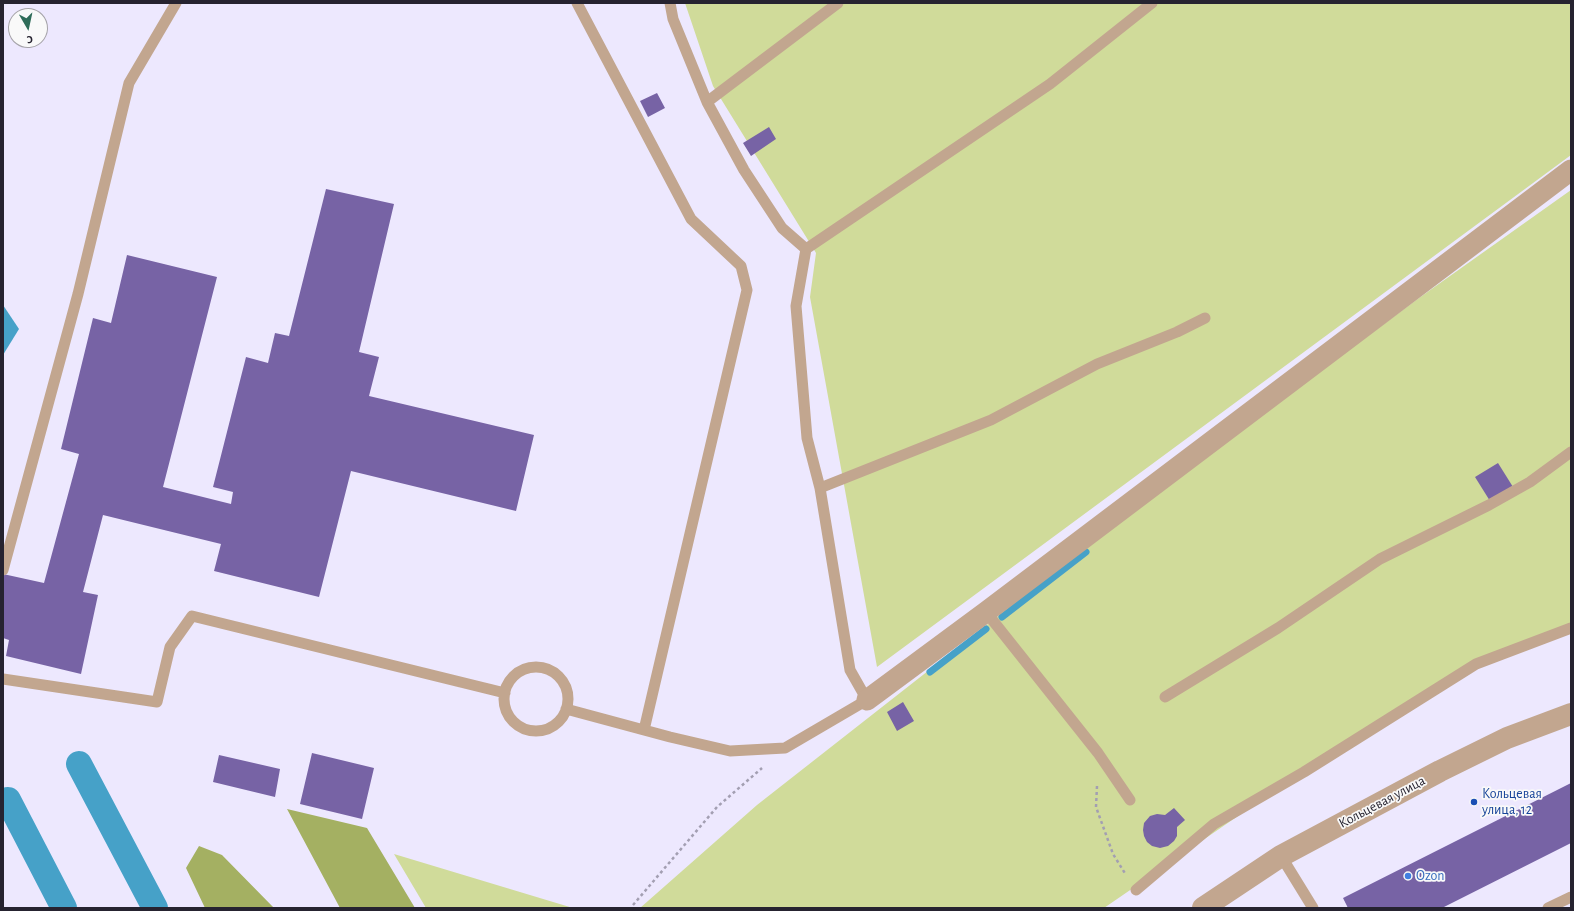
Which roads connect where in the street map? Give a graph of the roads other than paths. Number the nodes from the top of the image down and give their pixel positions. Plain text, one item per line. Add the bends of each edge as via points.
1 (176, 3) edge
2 (577, 3) edge
3 (670, 3) edge
4 (838, 3) edge
5 (1152, 3) edge
6 (707, 102) junction
7 (1571, 170) edge
8 (806, 249) junction
9 (1205, 318) dead end
10 (1571, 452) edge
11 (820, 488) junction
12 (3, 570) edge
13 (986, 612) junction
14 (1571, 628) edge
15 (3, 679) edge
16 (504, 693) junction
17 (1165, 696) dead end
18 (867, 700) junction
19 (566, 709) junction
20 (1571, 714) edge
21 (644, 730) junction
22 (1130, 800) dead end
23 (1281, 856) junction
24 (1136, 890) road end
25 (1571, 896) edge
26 (1203, 908) edge
27 (1313, 908) edge
28 (1548, 908) edge

1 - 12 lane via 129,83 78,294
2 - 21 lane via 691,219 741,266 747,290
3 - 6 lane via 673,19
4 - 6 lane
5 - 8 lane via 1050,84
6 - 8 lane via 744,170 782,228
7 - 13 street
8 - 11 lane via 796,306 807,438
9 - 11 lane via 1097,364 992,420
10 - 17 lane via 1524,486 1380,559 1278,628
11 - 18 lane via 850,670
13 - 18 street
13 - 22 lane via 1098,753
14 - 24 lane via 1476,664 1304,772 1214,824
15 - 16 lane via 157,702 170,647 192,616
16 - 19 lane via 507,713 514,722 534,731 545,730 555,725
16 - 19 lane via 510,680 519,672 542,667 560,677 566,687
18 - 21 lane via 785,748 730,751
19 - 21 lane
20 - 23 street, Кольцевая улица via 1507,738
23 - 26 street, Кольцевая улица
23 - 27 lane
25 - 28 lane

